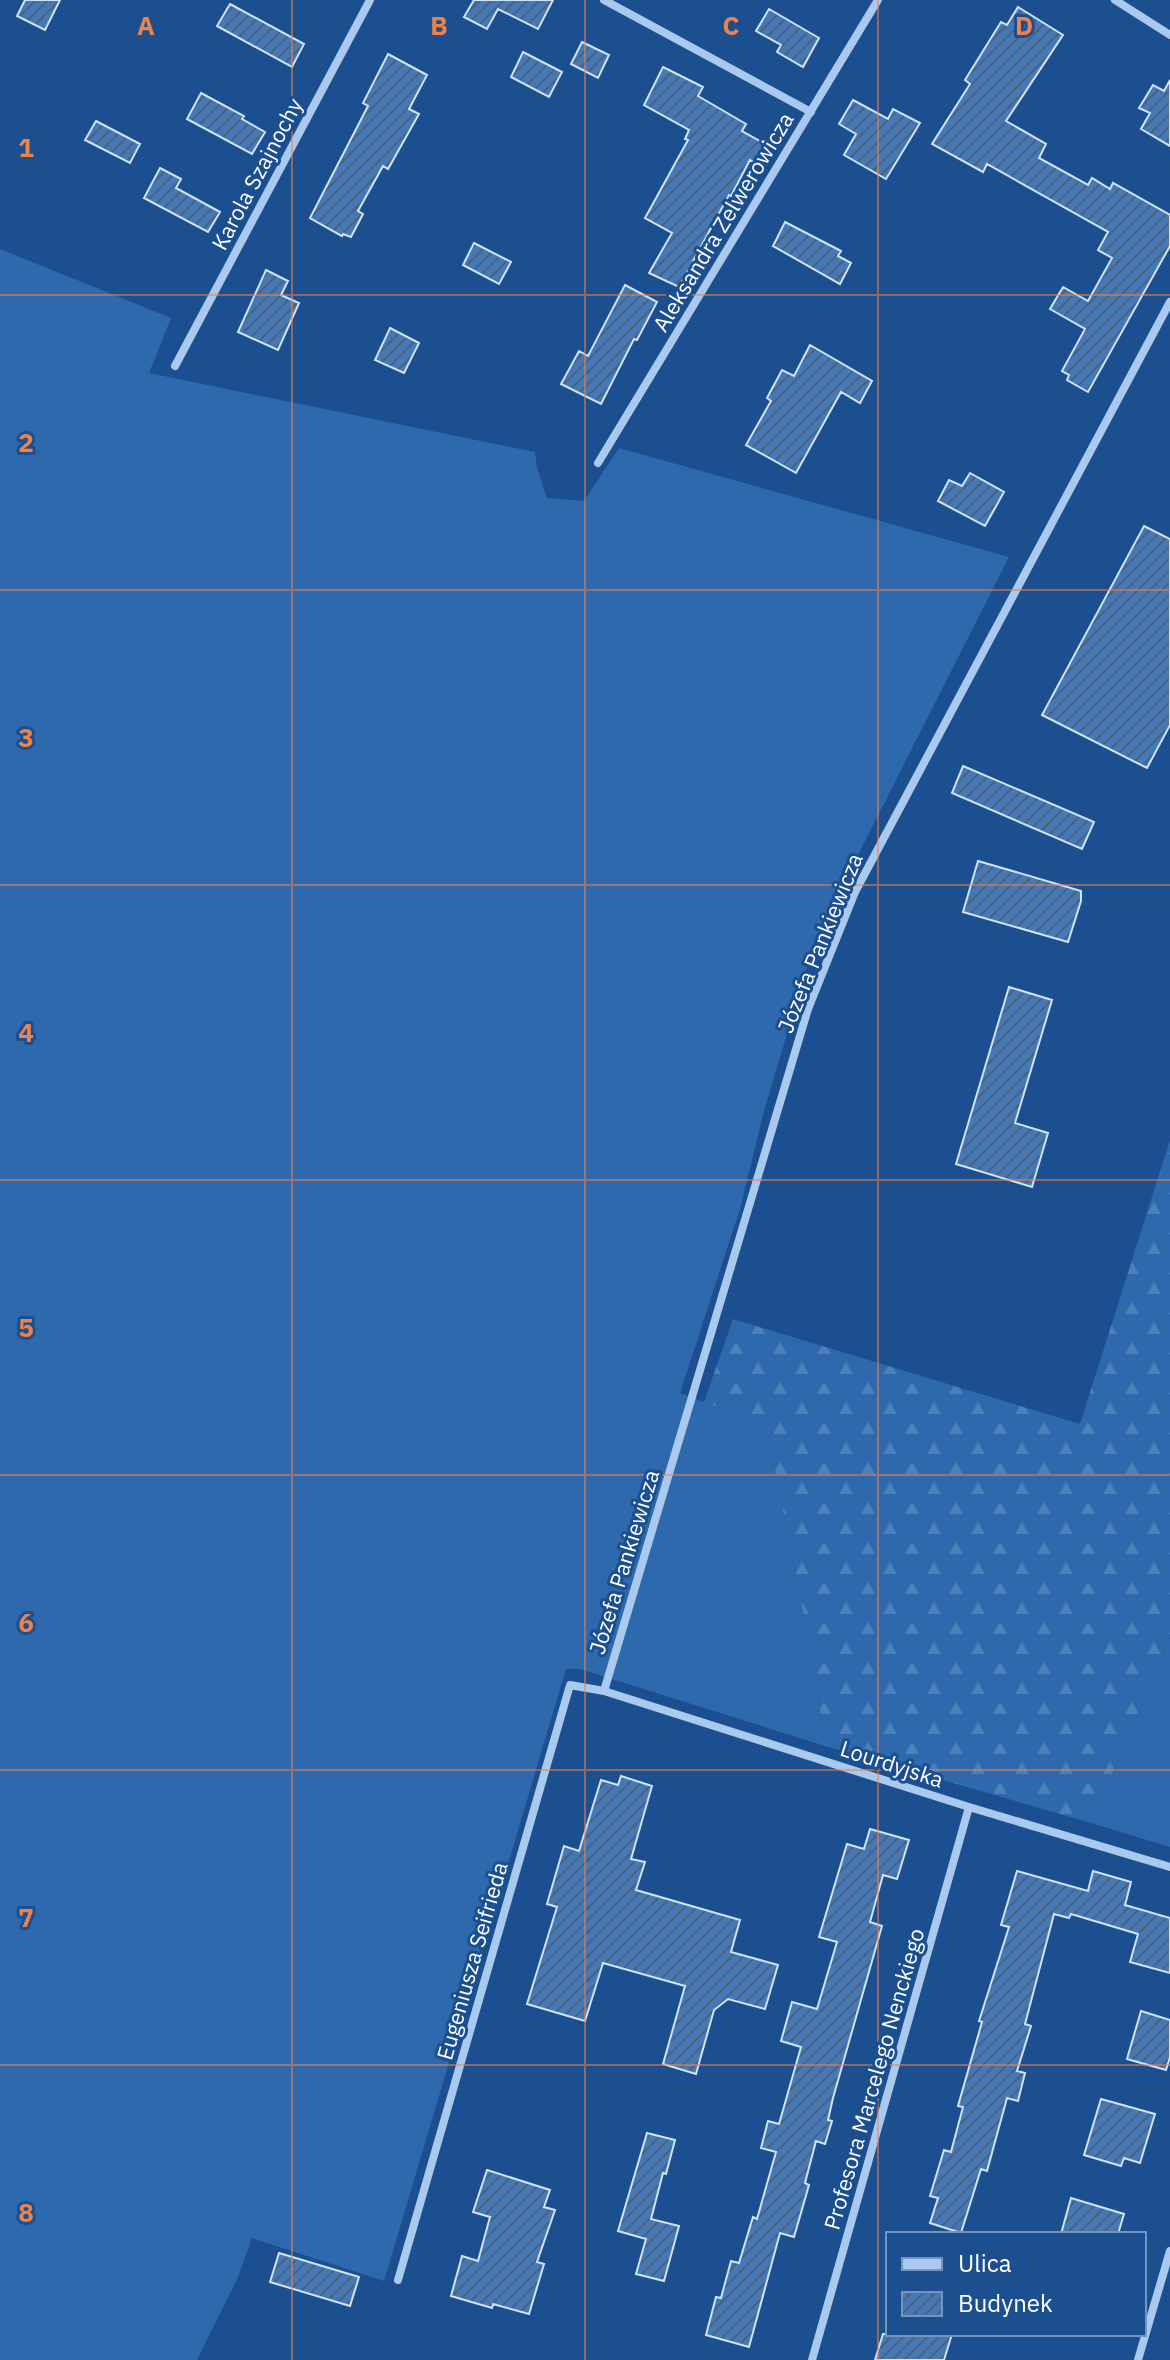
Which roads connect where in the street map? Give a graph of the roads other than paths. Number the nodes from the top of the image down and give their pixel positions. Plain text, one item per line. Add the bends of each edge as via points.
1 (370, 0) edge
2 (604, 0) edge
3 (878, 0) edge
4 (1115, 0) edge
5 (1170, 35) edge
6 (811, 112) junction
7 (1170, 302) edge
8 (175, 366) dead end
9 (598, 463) dead end
10 (604, 1691) junction
11 (969, 1807) junction
12 (1170, 1867) edge
13 (1170, 2251) edge
14 (398, 2280) dead end
15 (1146, 2333) edge
16 (1145, 2336) edge
17 (812, 2360) edge
18 (1138, 2360) edge

1 - 8 street, Karola Szajnochy
2 - 6 street
3 - 6 street, Aleksandra Zelwerowicza
4 - 5 street
6 - 9 street, Aleksandra Zelwerowicza
7 - 10 street, Józefa Pankiewicza via 849,907 808,1009
10 - 11 street, Lourdyjska
10 - 14 street, Eugeniusza Seifrieda via 570,1685
11 - 12 street, Lourdyjska
11 - 17 street, Profesora Marcelego Nenckiego
13 - 15 street
16 - 18 street

